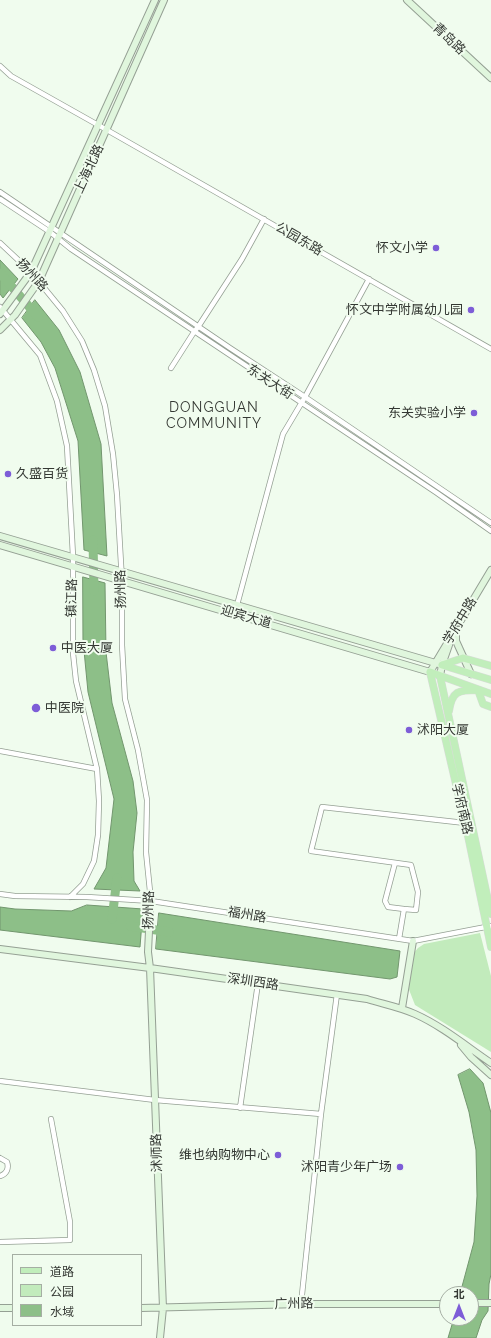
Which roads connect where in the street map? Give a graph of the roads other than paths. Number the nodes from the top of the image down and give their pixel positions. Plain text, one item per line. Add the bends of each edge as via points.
1 (155, 0) edge
2 (164, 0) edge
3 (407, 0) edge
4 (0, 66) edge
5 (491, 78) edge
6 (99, 125) junction
7 (107, 130) junction
8 (0, 192) edge
9 (0, 199) edge
10 (264, 220) junction
11 (51, 229) junction
12 (59, 236) junction
13 (0, 243) edge
14 (30, 275) junction
15 (369, 279) junction
16 (37, 284) junction
17 (2, 309) edge
18 (13, 317) junction
19 (198, 327) junction
20 (0, 330) edge
21 (194, 332) junction
22 (491, 349) edge
23 (171, 368) dead end
24 (305, 397) junction
25 (302, 403) junction
26 (491, 523) edge
27 (491, 531) edge
28 (0, 536) edge
29 (0, 544) edge
30 (73, 556) junction
31 (73, 567) junction
32 (491, 570) edge
33 (121, 571) junction
34 (122, 581) junction
35 (236, 605) junction
36 (456, 627) junction
37 (464, 658) junction
38 (439, 664) junction
39 (491, 666) edge
40 (430, 672) junction
41 (471, 674) junction
42 (440, 676) junction
43 (491, 680) edge
44 (478, 690) junction
45 (491, 694) edge
46 (491, 707) edge
47 (448, 715) junction
48 (0, 751) edge
49 (96, 769) junction
50 (465, 823) junction
51 (395, 863) junction
52 (0, 894) edge
53 (70, 897) junction
54 (151, 901) junction
55 (404, 909) junction
56 (150, 910) joint
57 (491, 914) edge
58 (489, 926) edge
59 (399, 939) junction
60 (413, 941) junction
61 (491, 947) edge
62 (0, 949) edge
63 (150, 968) junction
64 (258, 983) junction
65 (337, 994) junction
66 (402, 1008) junction
67 (456, 1039) junction
68 (491, 1056) edge
69 (482, 1057) junction
70 (491, 1063) edge
71 (491, 1075) edge
72 (0, 1081) edge
73 (155, 1100) junction
74 (240, 1108) junction
75 (321, 1114) junction
76 (51, 1119) dead end
77 (0, 1158) edge
78 (0, 1176) edge
79 (0, 1242) edge
80 (479, 1303) edge
81 (491, 1303) edge
82 (301, 1304) junction
83 (439, 1304) edge
84 (0, 1308) edge
85 (12, 1308) edge
86 (142, 1308) edge
87 (163, 1308) junction
88 (160, 1338) edge

1 - 6 street, 上海北路
2 - 7 street, 上海北路
3 - 5 street, 青岛路
4 - 6 street, 公园东路 via 11,76
6 - 7 street, 公园东路
6 - 11 street, 上海北路
7 - 10 street, 公园东路
7 - 12 street, 上海北路
8 - 11 street
9 - 11 street
10 - 15 street, 公园东路
10 - 19 street
11 - 12 street, 东关大街
11 - 14 street, 上海北路
12 - 16 street, 上海北路
12 - 19 street, 东关大街
12 - 21 street, 东关大街 via 78,253
13 - 14 street, 扬州路
14 - 16 street, 扬州路
14 - 17 street, 上海北路
15 - 22 street, 公园东路
15 - 24 street
16 - 18 street, 上海北路
16 - 33 street, 扬州路 via 63,311 82,341 105,406 113,454
17 - 18 street, 镇江路
18 - 20 street, 上海北路
18 - 30 street, 镇江路 via 40,355 57,401 67,446
19 - 21 street
19 - 24 street, 东关大街
21 - 23 street
21 - 25 street, 东关大街
24 - 25 street
24 - 26 street, 东关大街
25 - 27 street, 东关大街
25 - 35 street via 282,437
28 - 30 street, 迎宾大道
29 - 31 street, 迎宾大道
30 - 31 street, 镇江路
30 - 33 street, 迎宾大道
31 - 34 street, 迎宾大道
31 - 49 street, 镇江路 via 73,654 76,680
32 - 36 street, 学府中路
33 - 34 street, 扬州路
33 - 35 street, 迎宾大道
34 - 40 street, 迎宾大道
34 - 54 street, 扬州路 via 125,699 147,800 146,852
35 - 38 street, 迎宾大道
36 - 37 street via 456,642
36 - 38 street, 学府中路
37 - 38 main road
37 - 39 main road
37 - 41 street
38 - 40 street
38 - 41 main road, 迎宾大道
38 - 42 street
40 - 42 main road, 迎宾大道
40 - 50 main road, 学府南路
41 - 43 main road, 迎宾大道
42 - 44 main road, 迎宾大道
42 - 47 main road, 学府南路
44 - 45 main road, 迎宾大道
44 - 46 main road via 483,704
44 - 47 main road via 457,692 451,700
47 - 57 main road, 学府南路
48 - 49 street
49 - 53 street, 镇江路 via 99,801 94,861 83,884
50 - 51 street via 322,807 311,851
50 - 58 main road, 学府南路
51 - 55 street via 385,901 388,907
51 - 55 street via 411,865 418,892 416,910
52 - 53 street, 福州路
53 - 54 street, 福州路
54 - 56 street, 扬州路
54 - 59 street, 福州路
55 - 59 street
56 - 63 street, 扬州路
58 - 60 street, 福州路
58 - 61 main road, 学府南路
59 - 60 street, 福州路
60 - 66 street
62 - 63 street, 深圳西路
63 - 64 street, 深圳西路
63 - 73 street, 沭师路
64 - 65 street, 深圳西路
64 - 74 street
65 - 66 street, 深圳西路
65 - 75 street
66 - 67 street, 深圳西路 via 433,1023
67 - 69 street, 深圳西路
67 - 71 street
68 - 69 street
69 - 70 street, 深圳西路
72 - 73 street
73 - 74 street
73 - 87 street, 沭师路
74 - 75 street
75 - 82 street
76 - 79 street via 70,1222 70,1240
77 - 78 street via 7,1162 8,1168
80 - 81 street
82 - 83 street, 广州路
82 - 87 street, 广州路
84 - 85 street
86 - 87 street, 广州路
87 - 88 street, 沭师路

